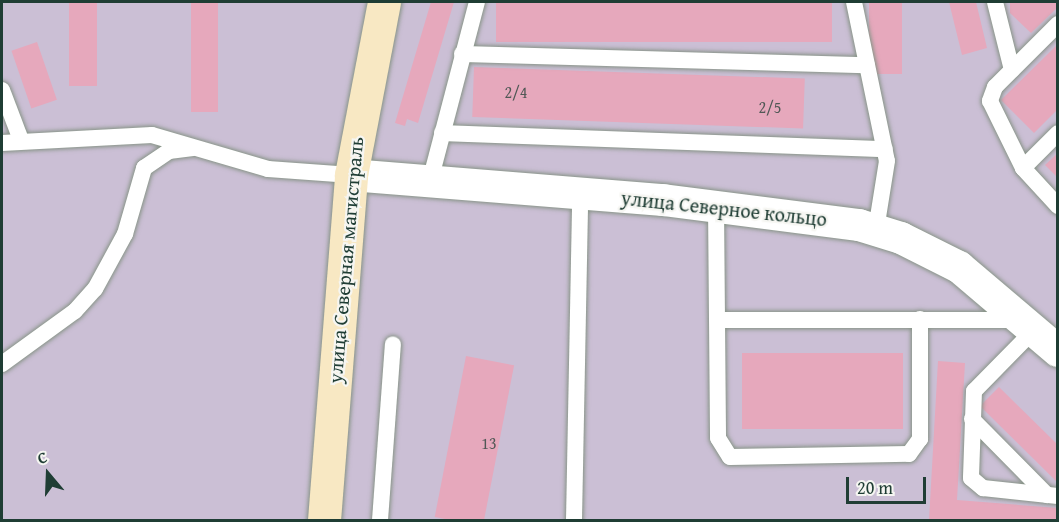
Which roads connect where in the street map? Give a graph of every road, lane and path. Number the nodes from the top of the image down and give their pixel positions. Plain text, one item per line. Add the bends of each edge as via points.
1 (384, 2) edge
2 (477, 2) edge
3 (854, 2) edge
4 (995, 2) edge
5 (1058, 24) edge
6 (462, 54) junction
7 (867, 65) junction
8 (1012, 70) junction
9 (2, 90) edge
10 (442, 133) junction
11 (1058, 133) edge
12 (21, 140) junction
13 (2, 143) edge
14 (209, 148) junction
15 (885, 149) junction
16 (1023, 168) junction
17 (351, 175) junction
18 (430, 181) junction
19 (580, 193) junction
20 (716, 205) junction
21 (1058, 206) edge
22 (876, 230) junction
23 (717, 320) junction
24 (920, 320) junction
25 (1030, 325) junction
26 (393, 344) dead end
27 (1058, 351) edge
28 (2, 364) edge
29 (972, 419) junction
30 (1052, 495) edge
31 (324, 520) edge
32 (380, 520) edge
33 (574, 520) edge

1 - 17 street, улица Северная магистраль
2 - 6 lane
3 - 7 lane
4 - 8 lane
5 - 8 lane
6 - 7 lane
6 - 10 lane
7 - 15 lane
8 - 16 lane via 994,87 990,101
9 - 12 lane
10 - 15 lane
10 - 18 lane
11 - 16 lane
12 - 13 lane
12 - 14 lane via 152,135
14 - 17 lane via 267,169
14 - 28 lane via 169,151 144,168 125,234 95,289 75,311
15 - 22 lane via 887,181
16 - 21 lane
17 - 18 street, улица Северное кольцо
17 - 31 street, улица Северная магистраль
18 - 19 street, улица Северное кольцо
19 - 20 street, улица Северное кольцо
19 - 33 lane
20 - 22 street, улица Северное кольцо
20 - 23 lane
22 - 25 street, улица Северное кольцо via 959,267
23 - 24 lane
23 - 24 lane via 718,438 730,457 741,459 909,454 920,439
24 - 25 lane
25 - 27 street, улица Северное кольцо
25 - 29 lane via 980,384
26 - 32 lane
29 - 30 lane
29 - 30 lane via 970,469 975,484

